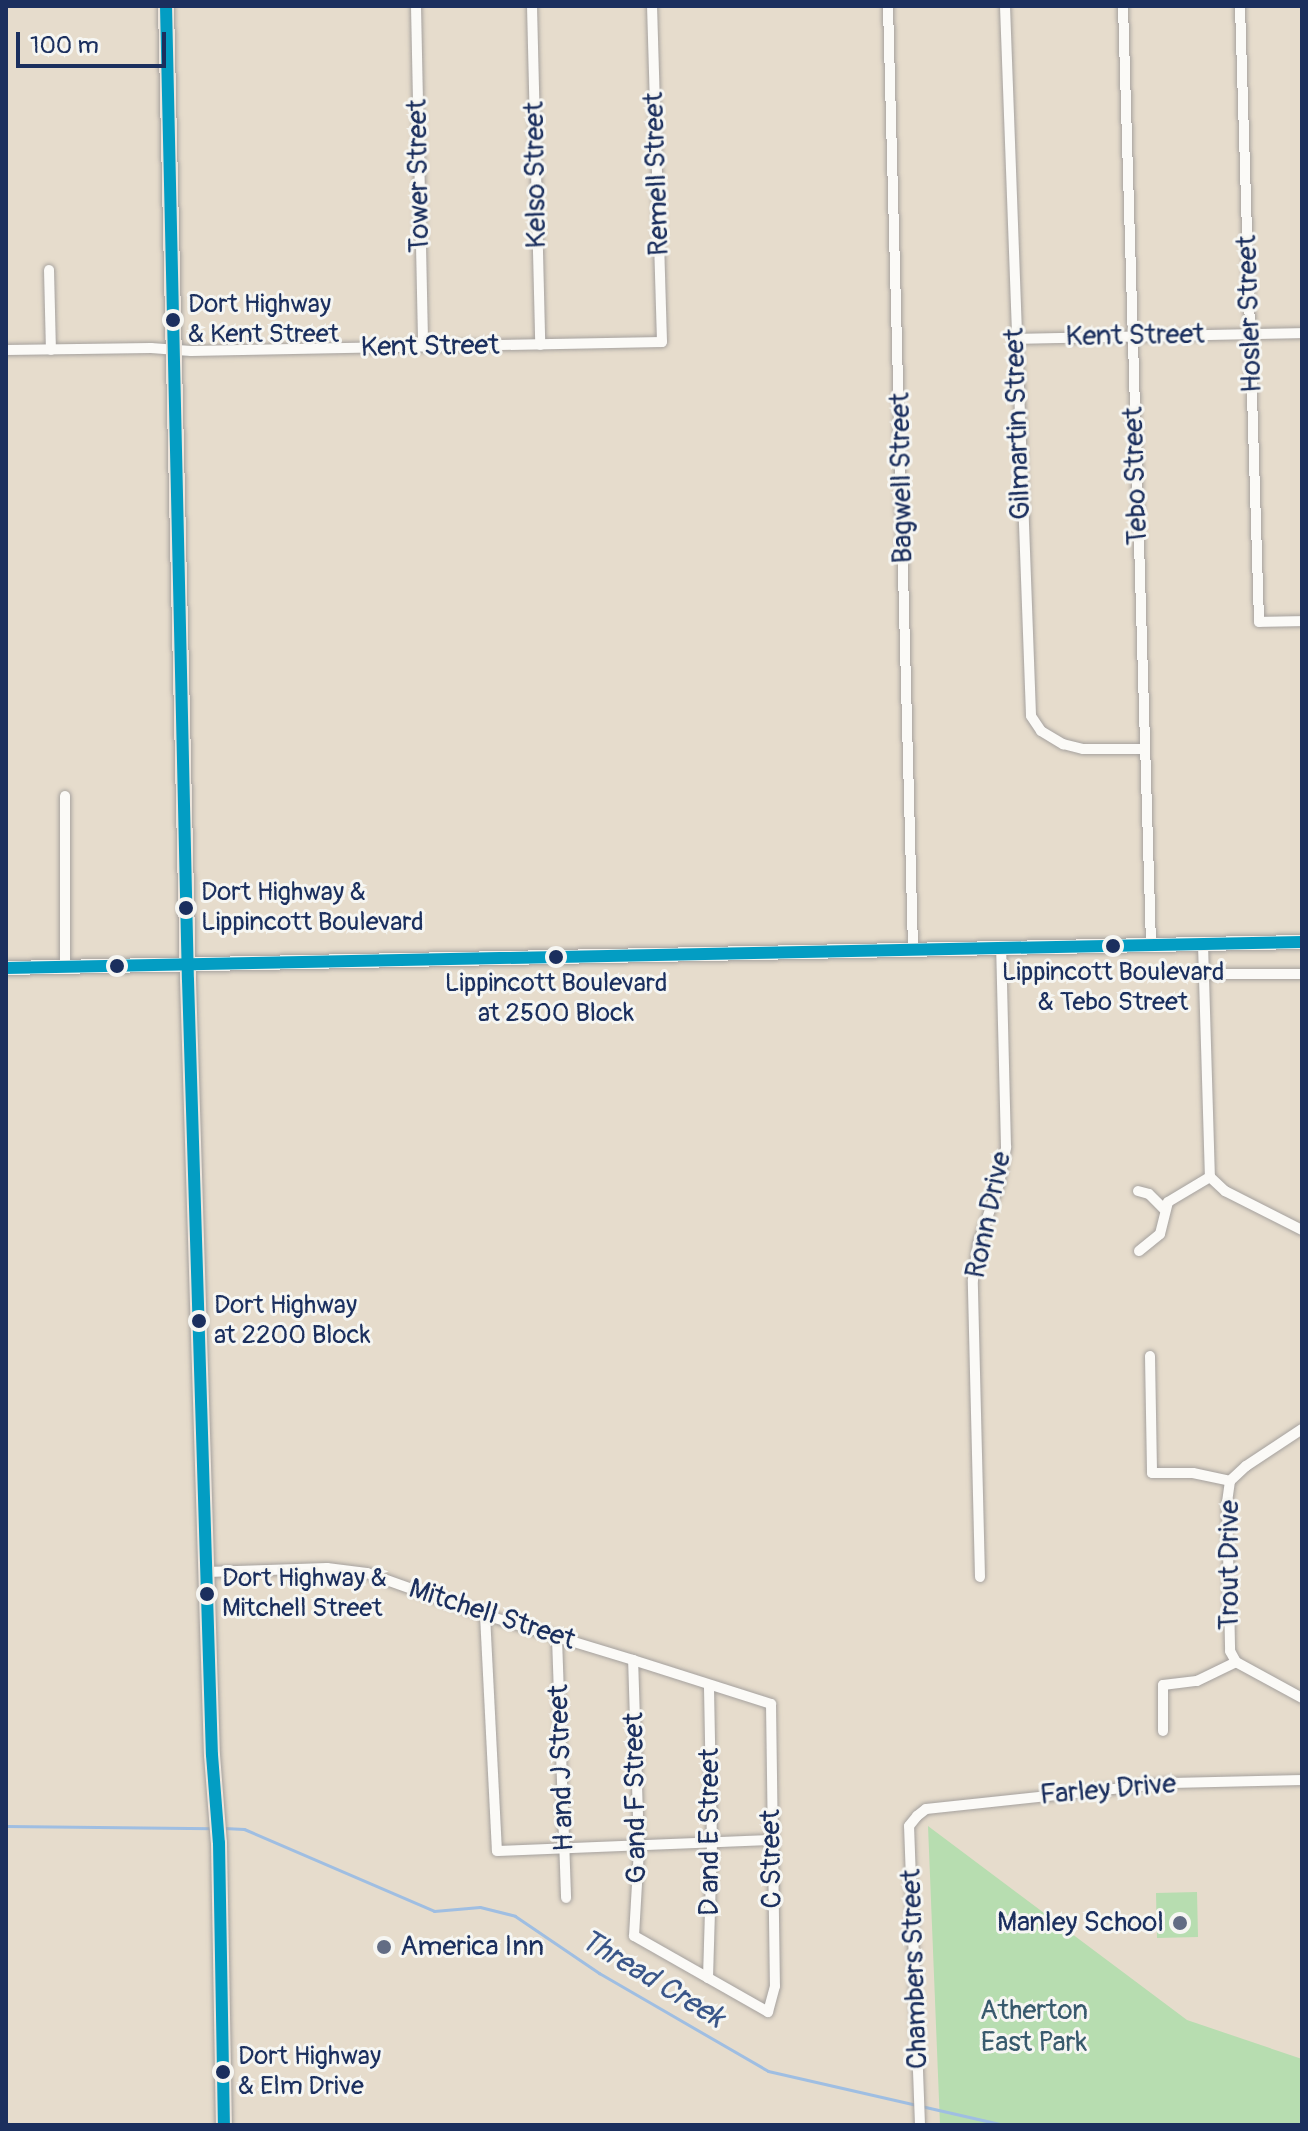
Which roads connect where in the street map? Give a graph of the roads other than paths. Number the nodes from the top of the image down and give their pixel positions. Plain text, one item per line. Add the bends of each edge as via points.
1 (166, 6) edge
2 (416, 6) edge
3 (532, 6) edge
4 (652, 6) edge
5 (888, 6) edge
6 (1005, 6) edge
7 (1123, 6) edge
8 (1240, 6) edge
9 (49, 270) dead end
10 (1302, 333) edge
11 (1251, 335) junction
12 (1131, 336) junction
13 (1016, 339) junction
14 (662, 342) joint
15 (540, 345) junction
16 (423, 346) junction
17 (6, 350) edge
18 (51, 350) junction
19 (173, 350) junction
20 (1302, 621) edge
21 (1144, 749) junction
22 (65, 796) dead end
23 (1302, 942) edge
24 (1203, 944) junction
25 (1151, 945) junction
26 (1001, 948) junction
27 (913, 950) junction
28 (188, 965) junction
29 (6, 968) edge
30 (65, 968) junction
31 (1203, 974) junction
32 (1302, 974) edge
33 (1210, 1177) junction
34 (1138, 1191) dead end
35 (1166, 1205) junction
36 (1302, 1230) edge
37 (1139, 1251) dead end
38 (1150, 1356) dead end
39 (1302, 1429) edge
40 (1230, 1481) junction
41 (207, 1572) junction
42 (980, 1577) dead end
43 (485, 1615) junction
44 (557, 1638) junction
45 (633, 1660) junction
46 (1236, 1662) junction
47 (709, 1685) junction
48 (1302, 1698) edge
49 (771, 1704) joint
50 (1163, 1731) dead end
51 (1302, 1780) edge
52 (917, 1816) joint
53 (771, 1840) junction
54 (712, 1844) junction
55 (639, 1848) junction
56 (566, 1849) junction
57 (566, 1898) dead end
58 (708, 1978) junction
59 (920, 2122) edge
60 (224, 2125) edge

1 - 19 main road
2 - 16 street, Tower Street
3 - 15 street, Kelso Street
4 - 14 street, Remell Street
5 - 27 street, Bagwell Street
6 - 13 street, Gilmartin Street
7 - 12 street, Tebo Street
8 - 11 street, Hosler Street
9 - 18 street
10 - 11 street, Kent Street
11 - 12 street, Kent Street
11 - 20 street, Hosler Street via 1259,622
12 - 13 street, Kent Street
12 - 21 street, Tebo Street
13 - 21 street, Gilmartin Street via 1031,716 1041,731 1063,744
14 - 15 street, Kent Street
15 - 16 street, Kent Street
16 - 19 street, Kent Street
17 - 18 street, Kent Street
18 - 19 street, Kent Street
19 - 28 main road
21 - 25 street, Tebo Street
22 - 30 street
23 - 24 street
24 - 25 street
24 - 31 street
25 - 26 street
26 - 27 street
26 - 42 street, Ronn Drive via 1006,1147 973,1280
27 - 28 street
28 - 30 street
28 - 41 main road
29 - 30 street
31 - 32 street
31 - 33 street
33 - 35 street
33 - 36 street via 1225,1191
34 - 35 street
35 - 37 street via 1160,1234
38 - 40 street via 1152,1473 1193,1473
39 - 40 street, Trout Drive
40 - 46 street, Trout Drive via 1230,1651
41 - 43 street, Mitchell Street via 327,1568 367,1573
41 - 60 main road
43 - 44 street, Mitchell Street
43 - 56 street via 497,1851
44 - 45 street, Mitchell Street
44 - 56 street, H and J Street
45 - 47 street, Mitchell Street
45 - 55 street, G and F Street
46 - 48 street, Trout Drive
46 - 50 street via 1197,1681 1163,1685
47 - 49 street, Mitchell Street
47 - 54 street, D and E Street
49 - 53 street, C Street
51 - 52 street, Farley Drive via 1171,1783 926,1809
52 - 59 street, Chambers Street via 909,1826
53 - 54 street
53 - 58 street, C Street via 775,1986 768,2012
54 - 55 street
54 - 58 street, D and E Street
55 - 56 street
55 - 58 street, G and F Street via 634,1936
56 - 57 street, H and J Street

